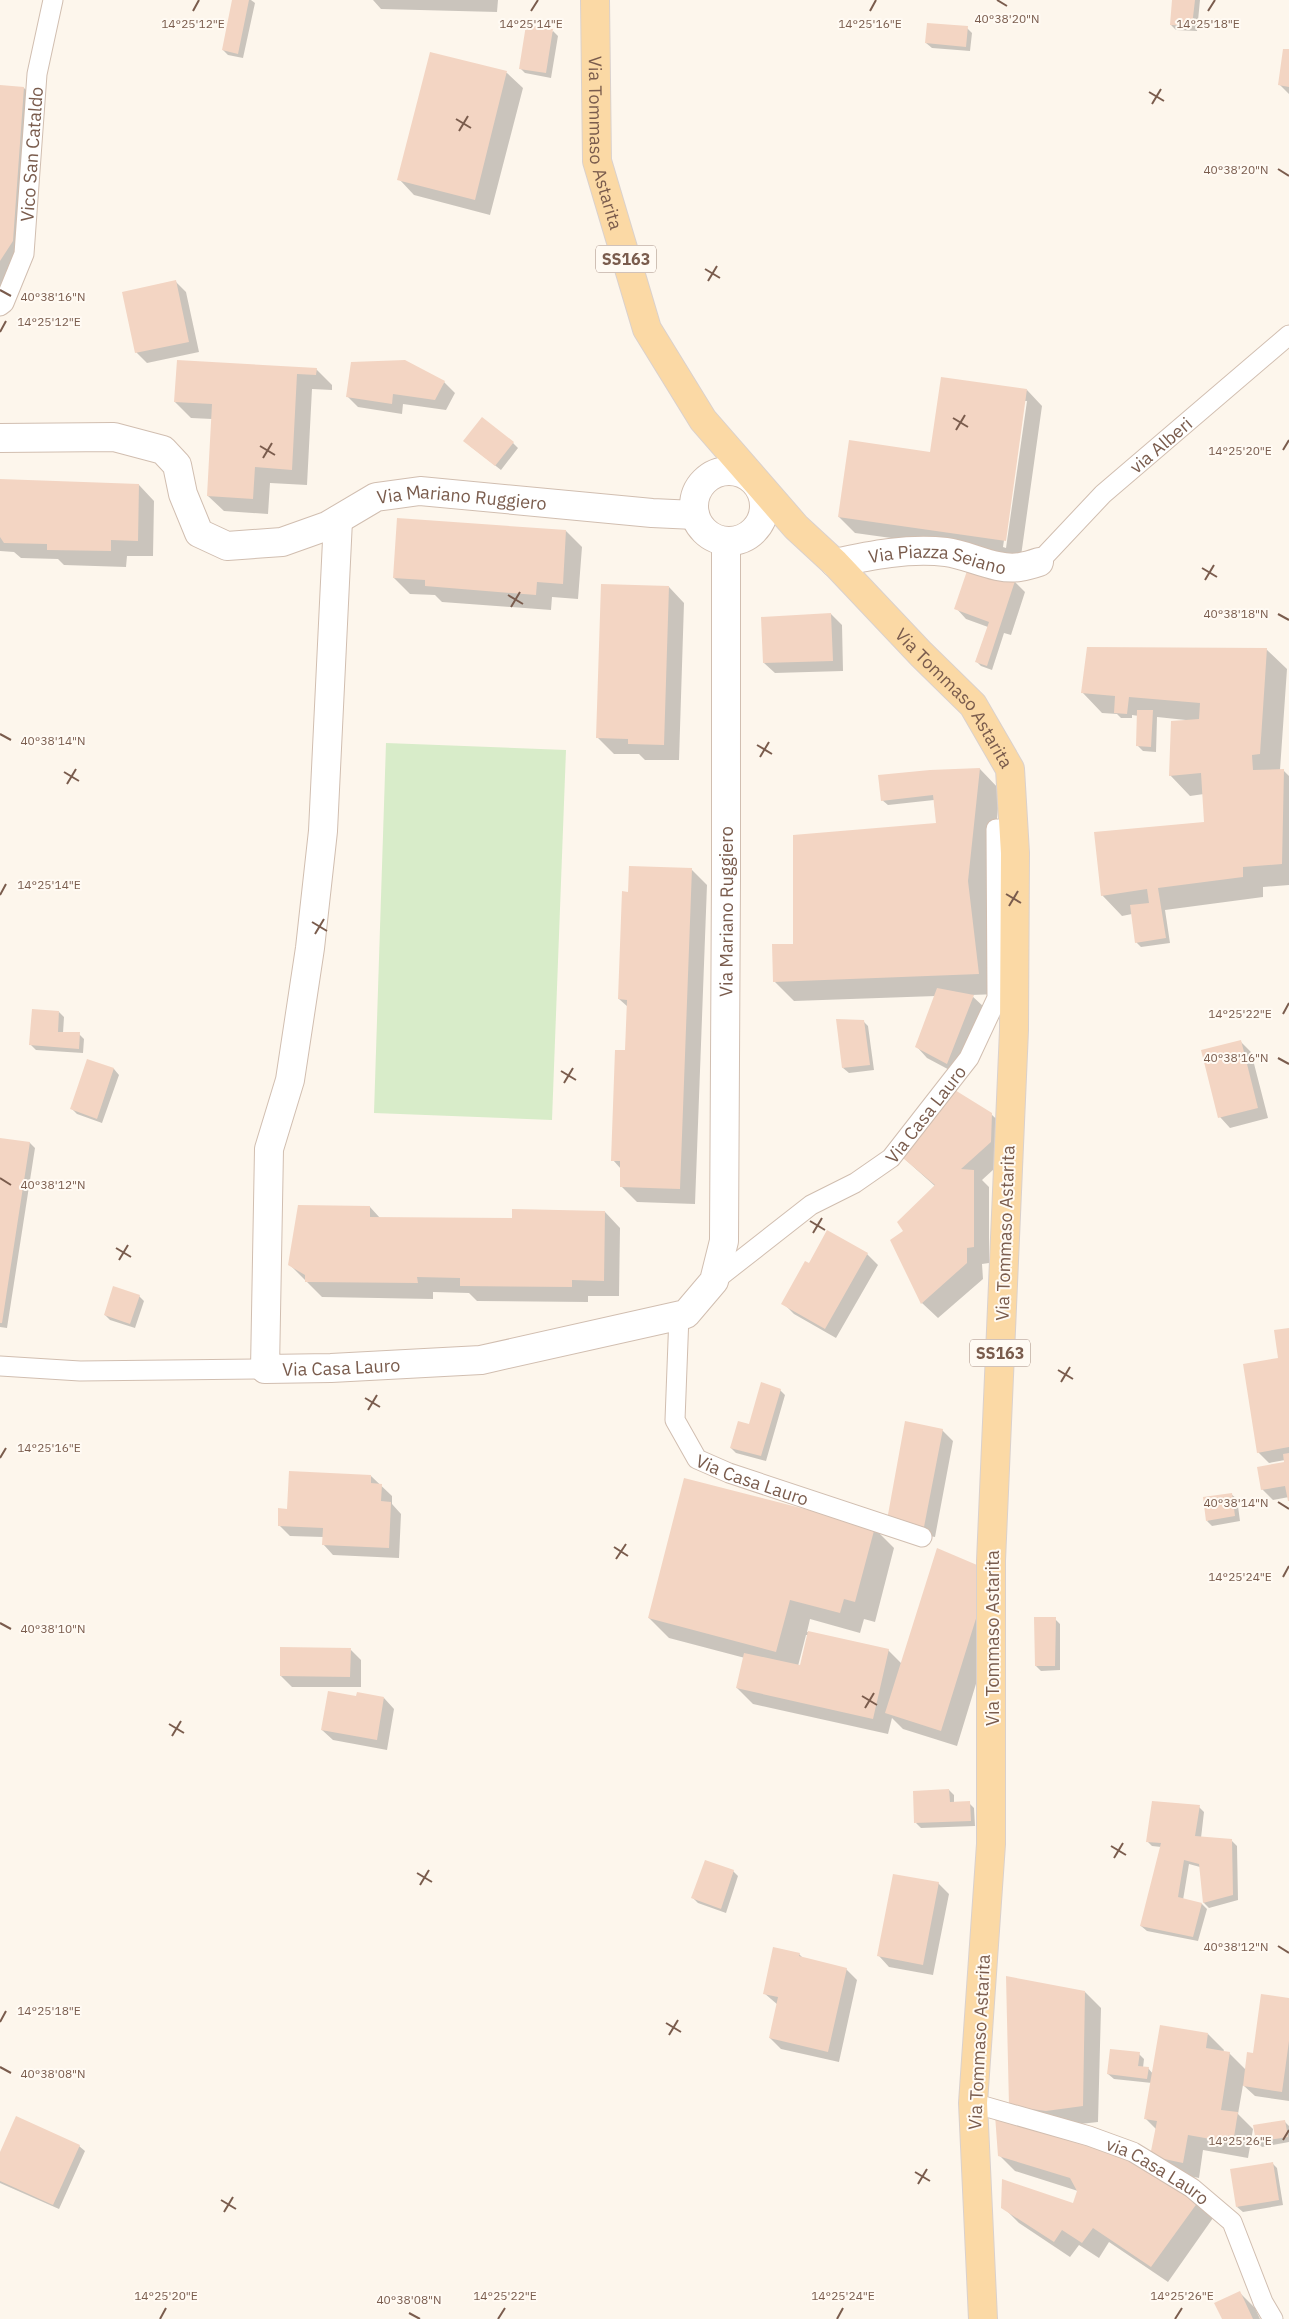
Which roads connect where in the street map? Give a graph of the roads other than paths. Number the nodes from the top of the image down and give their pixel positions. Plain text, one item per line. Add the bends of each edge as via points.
1 (53, 0) edge
2 (595, 0) edge
3 (0, 306) edge
4 (1289, 335) edge
5 (0, 438) edge
6 (757, 484) junction
7 (695, 515) junction
8 (338, 520) junction
9 (726, 541) junction
10 (1039, 562) joint
11 (835, 563) junction
12 (1014, 830) junction
13 (714, 1280) junction
14 (679, 1316) junction
15 (0, 1366) edge
16 (265, 1369) junction
17 (922, 1537) dead end
18 (973, 2103) junction
19 (983, 2319) edge
20 (1273, 2319) edge

1 - 3 lane, Vico San Cataldo via 38,74 24,254
2 - 6 main road, Via Tommaso Astarita / SS163 via 597,161 647,329 703,420
4 - 10 lane, via Alberi via 1103,494
5 - 8 street, Via Mariano Ruggiero via 114,437 163,450 177,465 183,494 199,533 227,546 282,542
6 - 7 street, Via Tommaso Astarita via 733,470 713,475 698,488
6 - 9 street, Via Tommaso Astarita via 764,496 765,510 760,523 739,540
6 - 11 main road, Via Tommaso Astarita / SS163
7 - 8 street, Via Mariano Ruggiero via 420,491 376,497
7 - 9 street via 701,528 712,537
8 - 16 street via 323,831 290,1080 269,1149
9 - 13 street, Via Mariano Ruggiero via 724,1241
10 - 11 street, Via Piazza Seiano via 1019,568 946,552 907,551 885,552
11 - 12 main road, Via Tommaso Astarita / SS163 via 973,705 1010,769
12 - 13 lane, Via Casa Lauro via 996,829 998,998 969,1058 891,1158 855,1183 811,1205
12 - 18 main road, Via Tommaso Astarita / SS163 via 1014,1030 991,1561 991,1844
13 - 14 street, Via Casa Lauro via 686,1314
14 - 16 street, Via Casa Lauro via 481,1360
14 - 17 lane, Via Casa Lauro via 675,1420 697,1459 729,1473
15 - 16 lane, Via Casa Lauro via 80,1371
18 - 19 main road, Via Tommaso Astarita / SS163
18 - 20 lane, via Casa Lauro via 1133,2152 1192,2188 1232,2222 1263,2302

